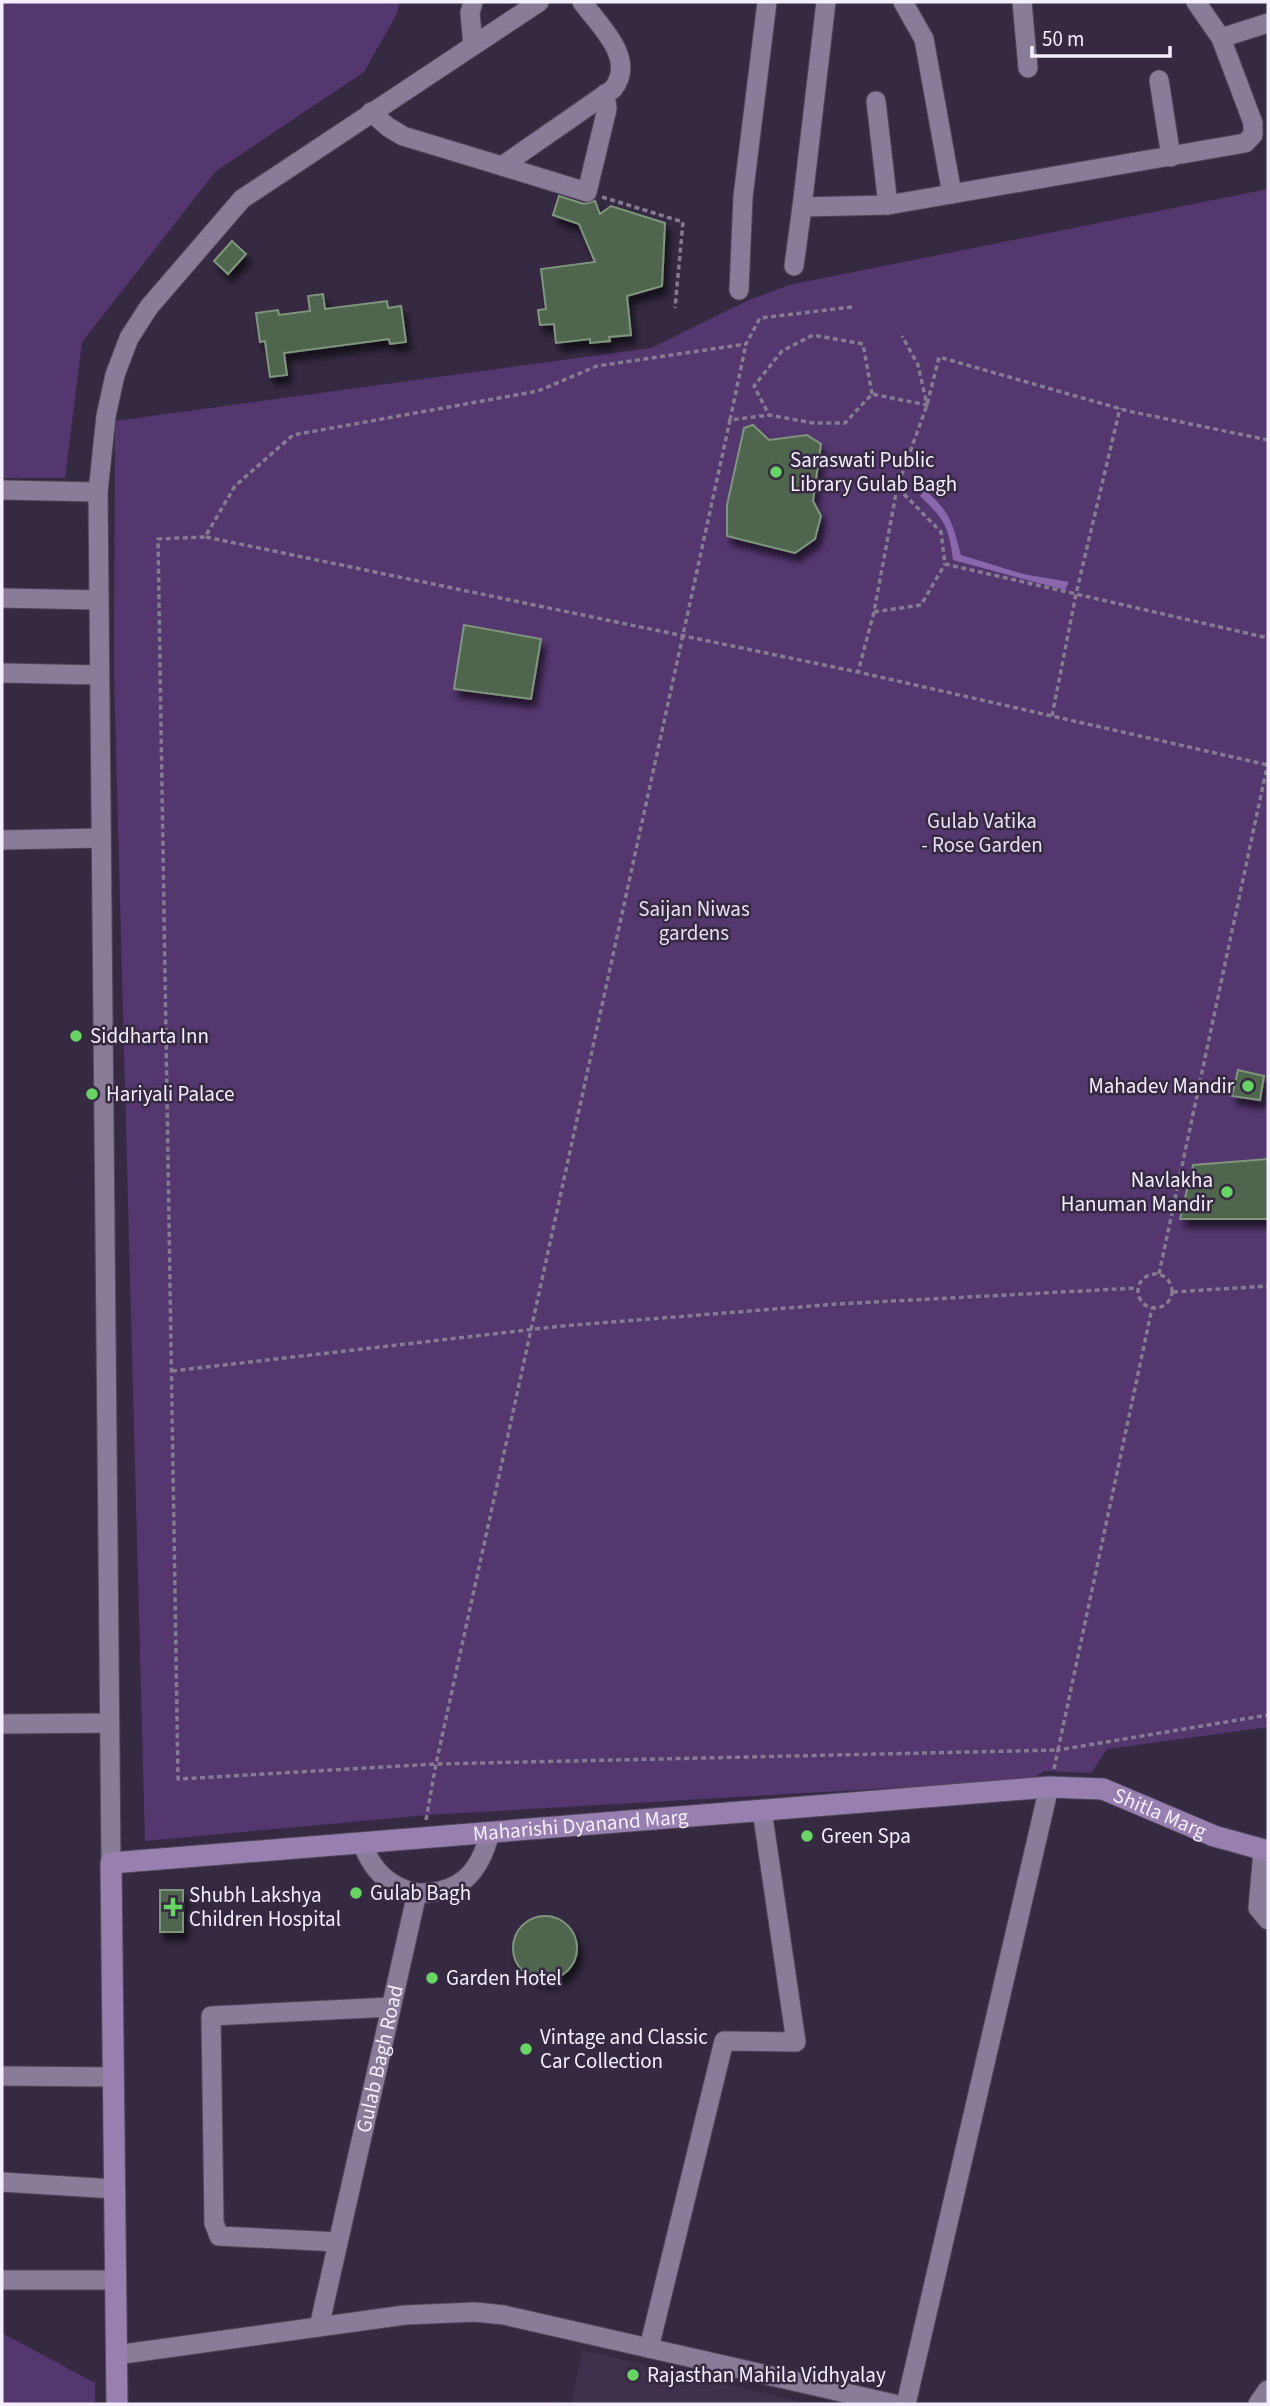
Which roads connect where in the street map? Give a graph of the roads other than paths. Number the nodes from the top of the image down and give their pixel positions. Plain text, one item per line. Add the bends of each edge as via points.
1 (473, 2) edge
2 (539, 2) edge
3 (582, 2) edge
4 (767, 2) edge
5 (826, 2) edge
6 (903, 2) edge
7 (1023, 2) edge
8 (1196, 2) edge
9 (1268, 23) edge
10 (1221, 38) junction
11 (472, 46) junction
12 (1028, 68) dead end
13 (1159, 80) dead end
14 (605, 94) junction
15 (876, 101) dead end
16 (371, 112) junction
17 (1171, 156) junction
18 (502, 166) junction
19 (952, 194) junction
20 (888, 205) junction
21 (802, 207) junction
22 (794, 266) dead end
23 (739, 290) dead end
24 (2, 490) edge
25 (98, 492) junction
26 (2, 598) edge
27 (99, 600) junction
28 (2, 673) edge
29 (99, 675) junction
30 (101, 838) junction
31 (2, 841) edge
32 (110, 1723) junction
33 (2, 1724) edge
34 (1049, 1787) junction
35 (762, 1810) junction
36 (490, 1832) junction
37 (362, 1843) junction
38 (1266, 1851) edge
39 (111, 1863) junction
40 (417, 1893) junction
41 (1268, 1920) edge
42 (391, 2007) junction
43 (2, 2076) edge
44 (113, 2077) junction
45 (2, 2182) edge
46 (114, 2189) junction
47 (338, 2242) junction
48 (2, 2280) edge
49 (115, 2280) junction
50 (319, 2327) junction
51 (649, 2348) junction
52 (116, 2355) junction
53 (1268, 2390) edge
54 (117, 2404) edge
55 (894, 2404) edge
56 (906, 2404) edge
57 (1259, 2404) edge

1 - 11 street
2 - 11 street
3 - 14 street via 620,57 618,82
4 - 23 street via 743,197
5 - 21 street
6 - 19 street via 925,39
7 - 12 street
8 - 10 street
9 - 10 street
10 - 17 street via 1253,123 1253,135 1245,143
11 - 16 street
13 - 17 street
14 - 18 street
14 - 18 street via 607,108 587,192
15 - 20 street
16 - 18 street via 402,136
16 - 25 street via 242,199 149,307 129,338 115,374
17 - 19 street
19 - 20 street
20 - 21 street
21 - 22 street
24 - 25 street
25 - 27 street
26 - 27 street
27 - 29 street
28 - 29 street
29 - 30 street
30 - 31 street
30 - 32 street
32 - 33 street
32 - 39 street
34 - 35 main road, Maharishi Dyanand Marg
34 - 38 main road, Shitla Marg via 1103,1789 1214,1836
34 - 56 street
35 - 36 main road, Maharishi Dyanand Marg
35 - 51 street via 796,2042 724,2040
36 - 37 main road, Maharishi Dyanand Marg
36 - 40 street via 485,1854 464,1880 439,1892
37 - 39 main road, Maharishi Dyanand Marg
37 - 40 street via 368,1860 384,1879
38 - 41 street via 1258,1908
39 - 44 main road
40 - 42 street, Gulab Bagh Road
42 - 47 street, Gulab Bagh Road
42 - 47 street via 211,2016 214,2223 219,2235
43 - 44 street
44 - 46 main road
45 - 46 street
46 - 49 main road
47 - 50 street, Gulab Bagh Road
48 - 49 street
49 - 52 main road
50 - 51 street via 405,2315 475,2312
50 - 52 street
51 - 55 street
52 - 54 main road
53 - 57 street

